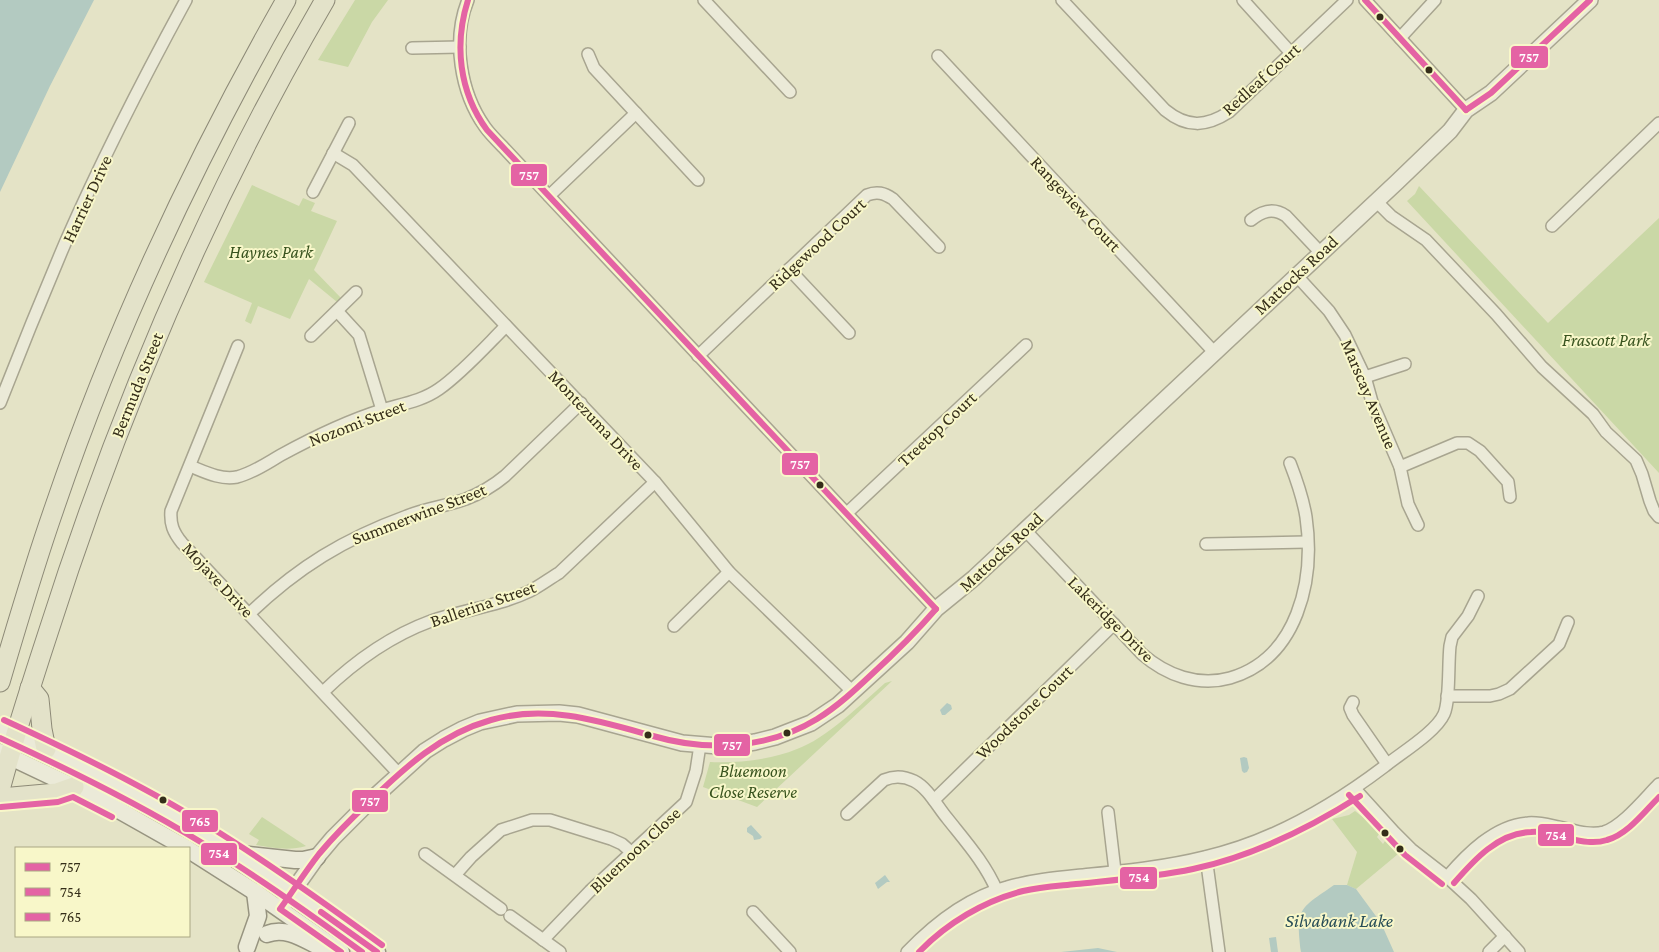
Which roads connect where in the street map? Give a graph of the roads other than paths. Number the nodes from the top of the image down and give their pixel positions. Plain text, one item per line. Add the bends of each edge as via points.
1 (186, 0) edge
2 (286, 0) edge
3 (325, 0) edge
4 (468, 0) edge
5 (704, 0) edge
6 (1062, 0) edge
7 (1243, 0) edge
8 (1347, 0) edge
9 (1365, 0) edge
10 (1435, 0) edge
11 (1590, 0) edge
12 (1400, 38) junction
13 (460, 47) junction
14 (412, 48) dead end
15 (1291, 53) junction
16 (588, 54) dead end
17 (938, 56) dead end
18 (790, 92) dead end
19 (1466, 110) junction
20 (636, 113) junction
21 (349, 123) dead end
22 (1659, 123) edge
23 (334, 153) junction
24 (698, 180) dead end
25 (313, 192) dead end
26 (549, 196) junction
27 (1376, 202) junction
28 (1251, 220) dead end
29 (1552, 226) dead end
30 (939, 247) dead end
31 (1320, 252) junction
32 (789, 269) junction
33 (1296, 275) junction
34 (356, 292) dead end
35 (337, 311) junction
36 (506, 326) junction
37 (849, 333) dead end
38 (310, 336) dead end
39 (1026, 344) dead end
40 (238, 346) dead end
41 (1214, 352) junction
42 (698, 356) junction
43 (1406, 364) dead end
44 (1365, 377) junction
45 (0, 403) edge
46 (581, 403) junction
47 (382, 410) junction
48 (1290, 463) dead end
49 (190, 466) junction
50 (1400, 467) junction
51 (654, 482) junction
52 (1510, 497) dead end
53 (847, 513) junction
54 (1659, 516) edge
55 (1418, 525) dead end
56 (1025, 530) junction
57 (1307, 542) junction
58 (1206, 544) dead end
59 (729, 572) junction
60 (1478, 596) dead end
61 (936, 609) junction
62 (249, 614) junction
63 (1568, 622) dead end
64 (1114, 624) junction
65 (674, 626) dead end
66 (14, 635) junction
67 (0, 651) edge
68 (0, 682) edge
69 (30, 688) junction
70 (323, 692) junction
71 (853, 692) junction
72 (1447, 696) junction
73 (1353, 702) dead end
74 (8, 732) edge
75 (700, 745) junction
76 (46, 749) junction
77 (5, 754) edge
78 (1387, 764) junction
79 (399, 774) junction
80 (1659, 784) edge
81 (74, 787) junction
82 (1355, 789) junction
83 (0, 790) edge
84 (0, 798) edge
85 (934, 800) junction
86 (1108, 812) dead end
87 (847, 814) dead end
88 (185, 847) edge
89 (190, 850) edge
90 (631, 852) junction
91 (235, 854) junction
92 (425, 854) dead end
93 (318, 857) junction
94 (1206, 857) junction
95 (1115, 871) junction
96 (455, 875) junction
97 (1447, 877) junction
98 (997, 891) junction
99 (255, 892) junction
100 (293, 892) junction
101 (280, 909) junction
102 (753, 912) dead end
103 (267, 934) dead end
104 (1505, 936) junction
105 (544, 940) junction
106 (247, 947) dead end
107 (331, 952) edge
108 (341, 952) edge
109 (377, 952) edge
110 (560, 952) edge
111 (790, 952) edge
112 (907, 952) edge
113 (1219, 952) edge
114 (1489, 952) edge
115 (1519, 952) edge

1 - 45 street, Harrier Drive via 86,197
2 - 66 main road, Bermuda Street via 207,147 121,333 60,492
3 - 69 main road, Bermuda Street via 231,174 149,353 82,529
4 - 13 street via 460,28
5 - 18 street
6 - 15 street, Redleaf Court via 1165,110 1191,123 1210,122 1229,112
7 - 15 street
8 - 15 street, Redleaf Court
9 - 12 street
10 - 12 street
11 - 19 street, Mattocks Road via 1491,93
12 - 19 street
13 - 14 street
13 - 26 street via 463,73 473,104 485,126
16 - 20 street via 594,68
17 - 41 street, Rangeview Court
19 - 27 street, Mattocks Road via 1450,131
20 - 24 street
20 - 26 street
21 - 23 street
22 - 29 street
23 - 25 street
23 - 36 street, Montezuma Drive via 353,165
26 - 42 street
27 - 31 street, Mattocks Road
27 - 54 street via 1426,240 1542,367 1636,460 1650,502
28 - 31 street via 1263,212 1279,212
30 - 32 street, Ridgewood Court via 893,199 885,194 872,194
31 - 33 street, Mattocks Road
32 - 37 street
32 - 42 street, Ridgewood Court
33 - 41 street, Mattocks Road
33 - 44 street, Marscay Avenue via 1335,318
34 - 35 street
35 - 38 street
35 - 47 street via 359,336
36 - 46 street, Montezuma Drive
36 - 47 street, Nozomi Street via 440,388
39 - 53 street, Treetop Court
40 - 49 street, Mojave Drive
41 - 56 street, Mattocks Road
42 - 53 street
43 - 44 street
44 - 50 street, Marscay Avenue via 1372,402
46 - 51 street, Montezuma Drive
46 - 62 street, Summerwine Street via 492,486 464,500 415,513 353,538 292,576
47 - 49 street, Nozomi Street via 321,434 247,474 231,478 216,476
48 - 57 street, Lakeridge Drive via 1300,490
49 - 62 street, Mojave Drive via 172,510 172,528
50 - 52 street via 1457,443 1468,443 1480,451 1508,482
50 - 55 street, Marscay Avenue via 1408,504
51 - 59 street, Montezuma Drive
51 - 70 street, Ballerina Street via 559,573 544,583 513,598 413,629 378,648
53 - 61 street
56 - 61 street, Mattocks Road
56 - 64 street, Lakeridge Drive
57 - 58 street
57 - 64 street, Lakeridge Drive via 1305,585 1292,626 1272,655 1242,674 1222,680 1191,679 1171,674 1152,663
59 - 65 street
59 - 71 street, Montezuma Drive
60 - 72 street via 1452,637
61 - 71 street, Mattocks Road via 907,642
62 - 70 street, Mojave Drive
63 - 72 street via 1559,644 1510,689 1490,696
64 - 85 street, Woodstone Court
66 - 67 main road
66 - 68 main road, Bermuda Street
69 - 74 main road, Bermuda Street
69 - 76 main road via 39,699
70 - 79 street, Mojave Drive
71 - 75 street, Mattocks Road via 827,713 789,732 755,742
72 - 78 street via 1445,712 1437,725
73 - 78 street via 1350,708 1353,716
74 - 76 main road
74 - 77 main road, Bermuda Street
75 - 79 street, Mattocks Road via 663,739 578,715 517,714 480,722 444,739
75 - 90 street, Bluemoon Close via 686,802
76 - 91 main road via 184,822
77 - 81 main road
77 - 83 main road, Bermuda Street
78 - 82 street
79 - 93 street, Mattocks Road via 353,817
80 - 97 street via 1622,822 1606,831 1590,834 1538,823 1517,825 1479,844
81 - 84 main road via 56,793
81 - 88 main road
82 - 94 street via 1278,831
82 - 97 street via 1405,844
85 - 87 street via 914,780 889,778
85 - 98 street via 980,858
86 - 95 street
89 - 99 main road
90 - 96 street via 611,839 550,820 532,820 501,830
90 - 105 street, Bluemoon Close
91 - 93 main road via 295,860
91 - 100 main road
92 - 96 street
93 - 100 street, Mattocks Road
94 - 95 street
94 - 113 street
95 - 98 street via 1033,881
96 - 105 street
97 - 104 street
98 - 112 street via 954,912
99 - 101 main road
99 - 106 main road via 258,916
100 - 101 street, Mattocks Road
100 - 109 main road
101 - 108 main road
102 - 111 street
103 - 107 main road via 284,931
104 - 114 street
104 - 115 street
105 - 110 street

